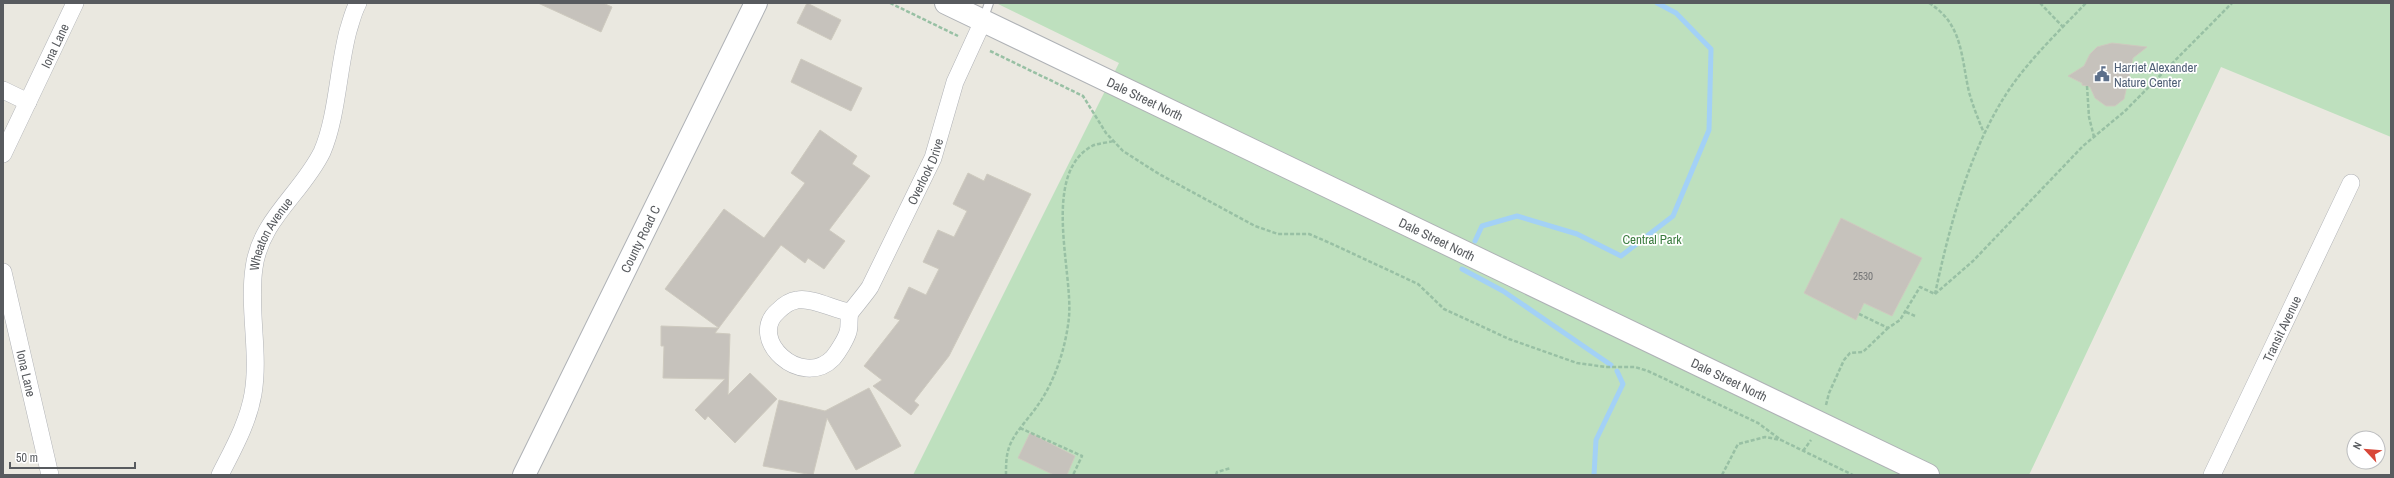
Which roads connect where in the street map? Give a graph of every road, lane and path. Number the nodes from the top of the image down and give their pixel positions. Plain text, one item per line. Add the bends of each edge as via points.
1 (75, 3) edge
2 (358, 3) edge
3 (756, 3) edge
4 (890, 3) edge
5 (946, 3) edge
6 (1929, 3) edge
7 (2040, 3) edge
8 (2086, 3) edge
9 (2232, 3) edge
10 (986, 12) edge
11 (2063, 27) junction
12 (961, 37) dead end
13 (990, 51) dead end
14 (2087, 86) dead end
15 (3, 90) edge
16 (28, 102) junction
17 (1984, 133) junction
18 (2094, 137) junction
19 (1113, 141) junction
20 (3, 154) edge
21 (2351, 183) dead end
22 (3, 272) edge
23 (1935, 294) junction
24 (850, 312) junction
25 (1906, 312) junction
26 (1860, 314) dead end
27 (1915, 316) dead end
28 (1888, 328) junction
29 (1826, 408) dead end
30 (1020, 428) junction
31 (1814, 436) dead end
32 (1781, 440) junction
33 (1803, 451) junction
34 (1231, 468) dead end
35 (50, 475) edge
36 (220, 475) edge
37 (524, 475) edge
38 (1006, 475) edge
39 (1073, 475) edge
40 (1216, 475) edge
41 (1722, 475) edge
42 (1853, 475) edge
43 (1928, 475) edge
44 (2212, 475) edge

1 - 16 street, Iona Lane
2 - 36 street, Wheaton Avenue via 340,58 331,125 322,152 308,176 265,231 258,247 252,288 255,372 253,393 242,430
3 - 37 main road, County Road C
4 - 12 path
5 - 10 main road, Dale Street North
6 - 17 path via 1945,16 1955,29 1973,106
7 - 11 path
8 - 11 path
9 - 18 path via 2125,111
10 - 24 street, Overlook Drive via 955,82 927,173 870,287
10 - 43 main road, Dale Street North
11 - 17 path via 2013,84
13 - 19 path via 1083,96 1093,115
14 - 18 path via 2089,117
15 - 16 street
16 - 20 street, Iona Lane
17 - 23 path via 1947,237
18 - 23 path via 1973,261
19 - 30 path via 1093,145 1076,159 1065,189 1062,226 1069,317 1058,364 1038,405
19 - 32 path via 1123,151 1159,174 1256,226 1278,234 1309,234 1316,237 1418,284 1444,309 1509,339 1577,363 1635,367 1648,371 1758,423
21 - 44 street, Transit Avenue
22 - 35 street, Iona Lane
23 - 25 path via 1920,287
24 - 24 street via 834,310 813,301 797,300 784,305 774,315 769,330 771,344 779,355 792,364 808,369 822,365 833,358 848,332
25 - 27 path
25 - 28 path
26 - 28 path
28 - 29 path via 1863,352 1850,353 1844,360 1829,393
30 - 38 path via 1008,450
30 - 39 path via 1082,456
31 - 33 path
32 - 33 path
32 - 41 path via 1765,437 1738,444
33 - 42 path
34 - 40 path via 1217,472

